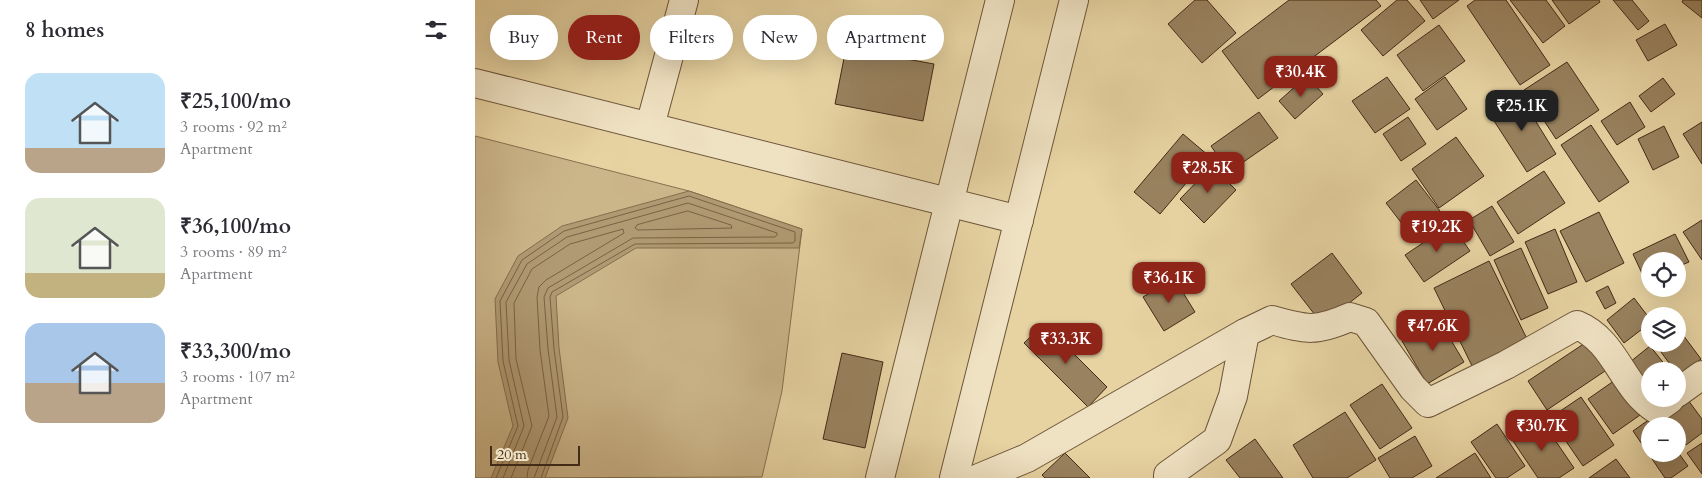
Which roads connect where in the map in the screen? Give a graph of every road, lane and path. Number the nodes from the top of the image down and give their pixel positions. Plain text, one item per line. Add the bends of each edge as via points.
1 (684, 0) edge
2 (1000, 0) edge
3 (1074, 0) edge
4 (475, 83) edge
5 (650, 126) junction
6 (949, 204) junction
7 (1019, 220) junction
8 (1245, 333) junction
9 (1702, 375) edge
10 (1686, 387) edge
11 (1641, 397) edge
12 (880, 478) edge
13 (954, 478) edge
14 (979, 478) edge
15 (1168, 478) edge

1 - 5 street
2 - 6 street
3 - 7 street
4 - 5 street
5 - 6 street
6 - 7 street
6 - 12 street
7 - 13 street
8 - 11 street via 1272,320 1301,329 1326,328 1350,317 1366,322 1413,388 1428,403 1577,326 1591,331 1606,347
8 - 14 street via 1027,458
8 - 15 street via 1233,396 1217,440
9 - 10 street

